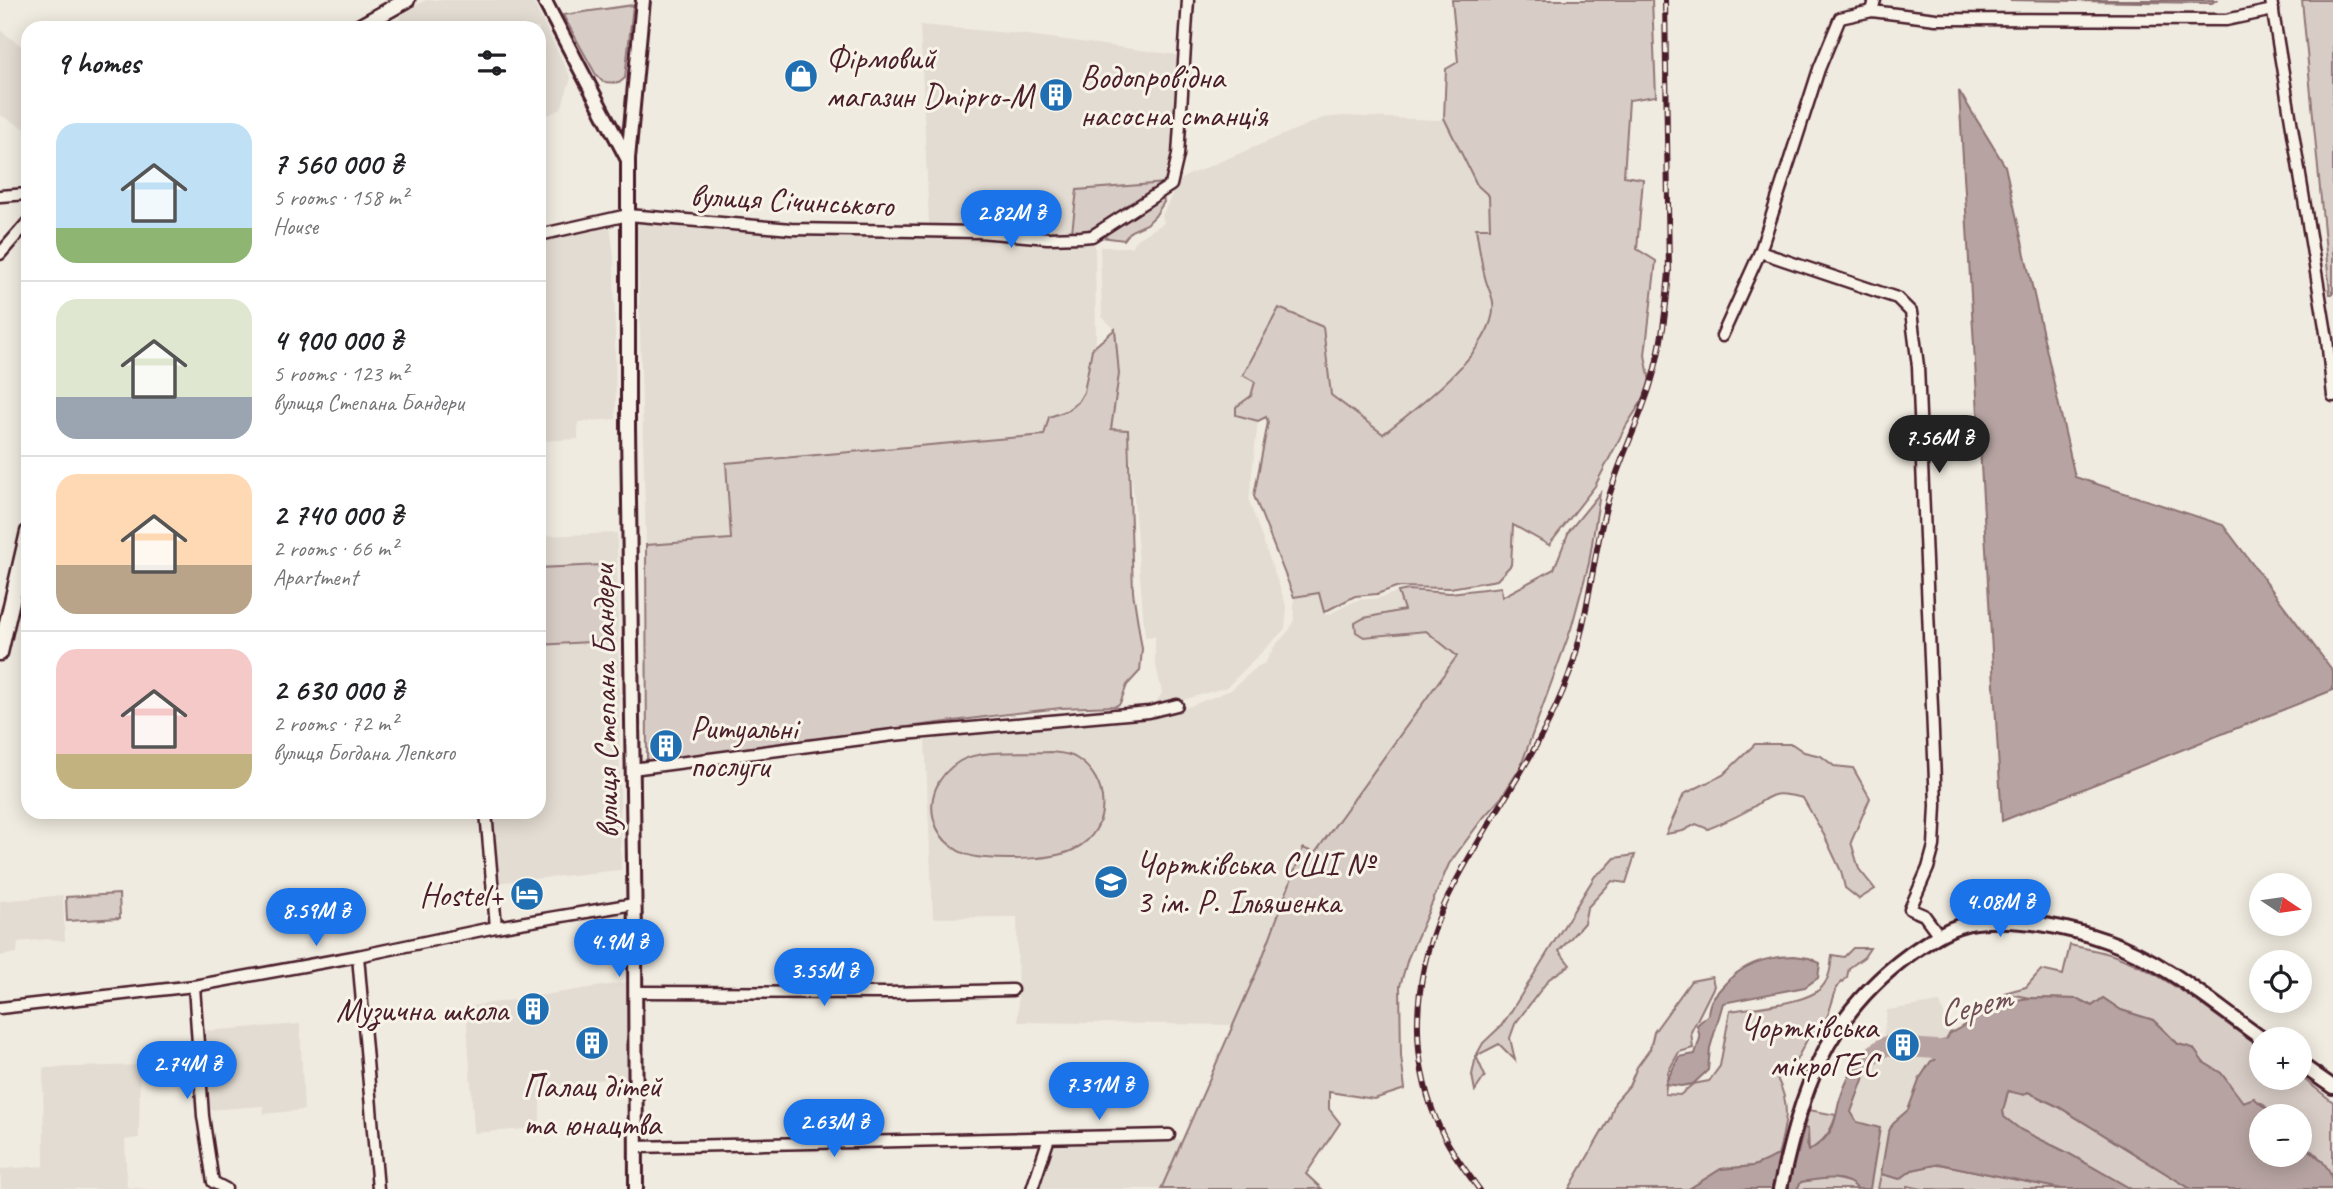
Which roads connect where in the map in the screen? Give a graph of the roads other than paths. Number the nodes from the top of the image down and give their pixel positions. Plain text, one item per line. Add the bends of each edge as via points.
1 (407, 0) edge
2 (544, 0) edge
3 (643, 0) edge
4 (1188, 0) edge
5 (1875, 0) edge
6 (2272, 5) edge
7 (1872, 11) junction
8 (370, 21) edge
9 (628, 159) junction
10 (21, 194) edge
11 (0, 196) edge
12 (628, 215) junction
13 (21, 230) edge
14 (546, 233) edge
15 (1760, 252) junction
16 (0, 254) edge
17 (1722, 336) dead end
18 (2333, 396) edge
19 (21, 562) edge
20 (0, 653) edge
21 (1177, 705) dead end
22 (632, 769) junction
23 (487, 819) edge
24 (634, 904) junction
25 (496, 927) junction
26 (1938, 934) junction
27 (358, 956) junction
28 (194, 986) junction
29 (1012, 990) dead end
30 (635, 992) junction
31 (0, 1008) edge
32 (2249, 1029) edge
33 (2312, 1072) edge
34 (2333, 1087) edge
35 (1169, 1135) dead end
36 (1049, 1138) junction
37 (636, 1147) junction
38 (226, 1189) edge
39 (379, 1189) edge
40 (636, 1189) edge
41 (1032, 1189) edge
42 (1780, 1189) edge

1 - 8 main road
2 - 9 street
3 - 9 street, вулиця Степана Бандери
4 - 12 street, вулиця Січинського via 1178,155 1171,185 1092,236 791,229
5 - 7 street
6 - 7 street via 2226,20 1936,19
6 - 18 street
7 - 15 street via 1840,18
9 - 12 street, вулиця Степана Бандери
10 - 11 street
12 - 14 street
12 - 22 street, вулиця Степана Бандери
13 - 16 street
15 - 17 street
15 - 26 street via 1897,298 1911,313 1918,366 1936,804 1934,846 1910,909 1924,915
19 - 20 main road
21 - 22 street via 1149,712 893,735
22 - 24 street, вулиця Степана Бандери
23 - 25 street
24 - 25 street
24 - 30 street, вулиця Степана Бандери
25 - 27 street
26 - 32 street via 1975,922 2025,923 2109,941 2160,966
26 - 42 street via 1890,969 1849,1010 1822,1056 1795,1123
27 - 28 street
27 - 39 street
28 - 31 street
28 - 38 street via 203,1116 213,1182
29 - 30 street
30 - 37 street, вулиця Степана Бандери
33 - 34 street
35 - 36 street
36 - 37 street
36 - 41 street
37 - 40 street, вулиця Степана Бандери

